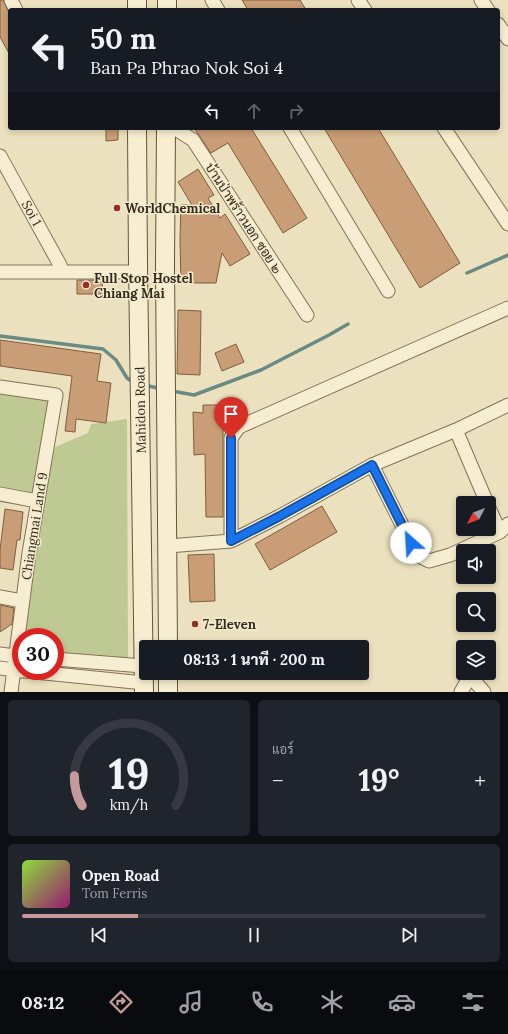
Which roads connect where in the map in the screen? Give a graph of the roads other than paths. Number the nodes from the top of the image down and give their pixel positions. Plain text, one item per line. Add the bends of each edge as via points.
1 (500, 27) edge
2 (508, 39) edge
3 (137, 130) edge
4 (166, 130) edge
5 (177, 130) edge
6 (291, 130) edge
7 (445, 130) edge
8 (0, 156) edge
9 (508, 224) edge
10 (0, 266) edge
11 (61, 268) junction
12 (138, 268) junction
13 (0, 272) edge
14 (388, 291) dead end
15 (508, 308) edge
16 (307, 315) dead end
17 (0, 387) edge
18 (508, 405) edge
19 (456, 430) junction
20 (372, 465) junction
21 (0, 494) edge
22 (484, 496) edge
23 (37, 501) junction
24 (496, 517) edge
25 (504, 528) edge
26 (231, 541) junction
27 (168, 546) junction
28 (0, 597) edge
29 (22, 601) junction
30 (21, 628) edge
31 (143, 640) edge
32 (168, 640) edge
33 (0, 654) edge
34 (12, 656) edge
35 (64, 661) edge
36 (0, 668) edge
37 (12, 669) edge
38 (64, 674) edge
39 (139, 679) edge
40 (16, 680) edge
41 (139, 680) edge
42 (168, 680) edge
43 (11, 692) edge
44 (168, 692) edge
45 (461, 692) edge
46 (484, 692) edge

1 - 2 street
3 - 12 main road, Mahidon Road
4 - 27 main road, Mahidon Road
5 - 16 street, บ้านป่าพร้าวนอก ซอย ๒ via 193,140
6 - 14 street
7 - 9 street
8 - 11 street, Soi 1
10 - 11 street
11 - 12 street
11 - 13 street
12 - 31 main road, Mahidon Road
15 - 26 street via 239,427 231,438
17 - 23 street, Chiangmai Land 9 via 56,396
18 - 19 street
19 - 20 street
19 - 22 street
20 - 25 street via 417,556 429,562 450,555
20 - 26 street
21 - 23 street
23 - 29 street, Chiangmai Land 9
24 - 25 street
26 - 27 street
27 - 32 main road, Mahidon Road
28 - 29 street
29 - 30 street, Chiangmai Land 9
33 - 34 street
35 - 39 street
36 - 37 street
38 - 41 street
40 - 43 street, Chiangmai Land 9
42 - 44 main road
45 - 46 street via 470,676

